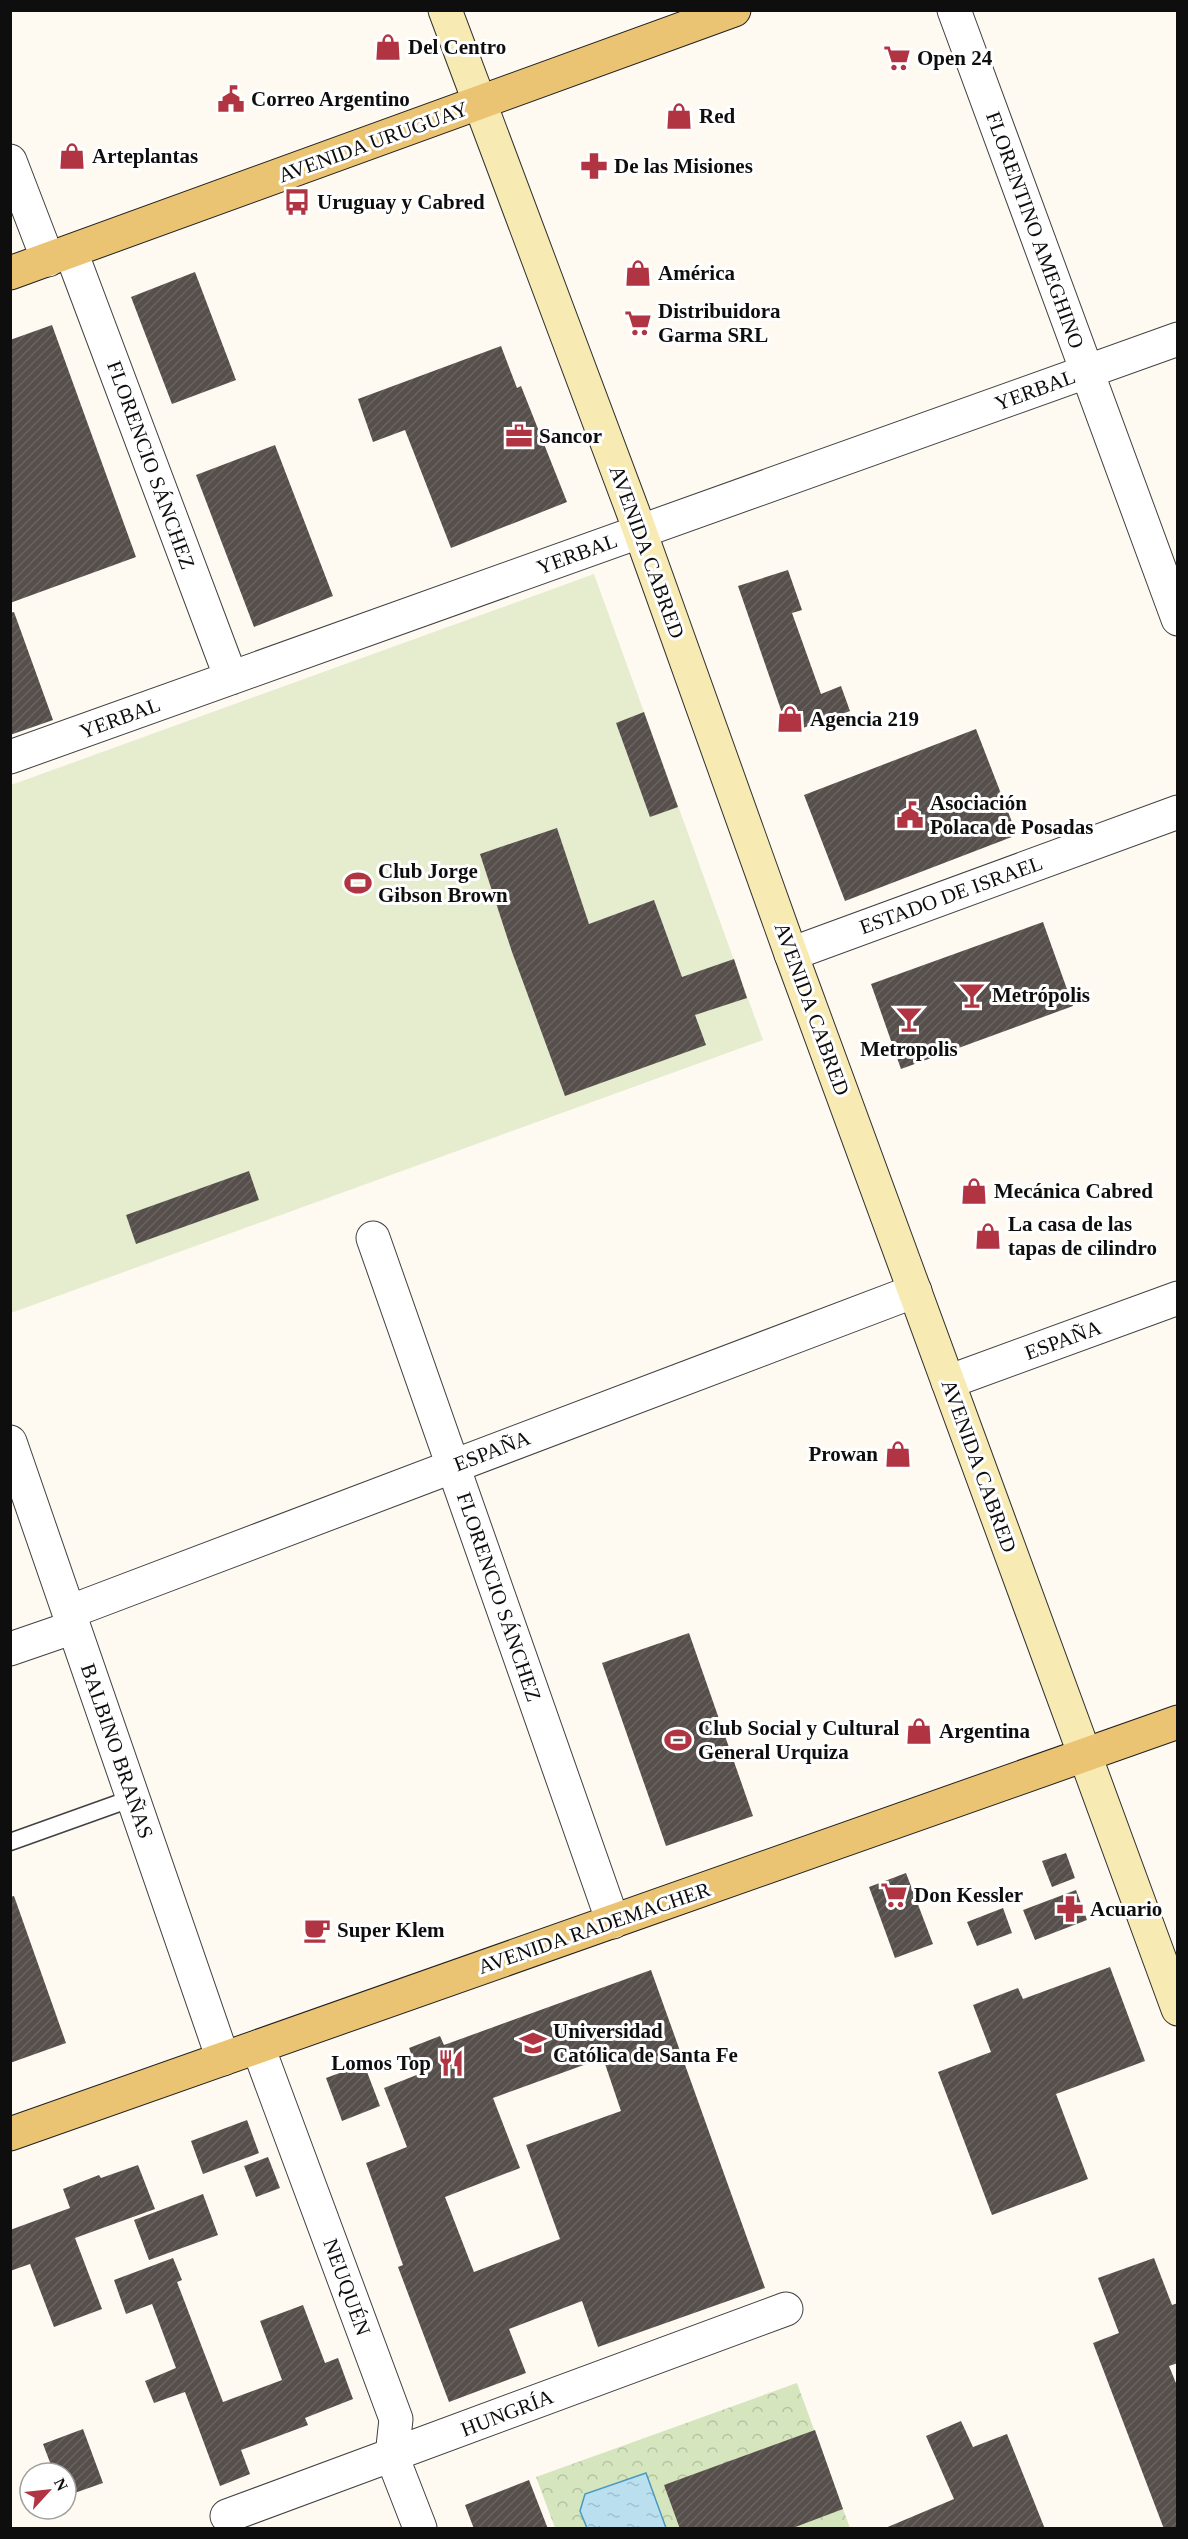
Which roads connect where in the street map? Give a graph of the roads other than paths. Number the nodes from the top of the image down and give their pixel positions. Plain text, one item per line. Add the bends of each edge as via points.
1 (445, 10) edge
2 (735, 10) edge
3 (954, 10) edge
4 (479, 104) junction
5 (10, 161) edge
6 (59, 256) junction
7 (10, 273) edge
8 (1178, 339) edge
9 (1086, 371) junction
10 (640, 531) junction
11 (1178, 619) edge
12 (231, 678) junction
13 (10, 757) edge
14 (1178, 812) edge
15 (791, 954) junction
16 (373, 1238) dead end
17 (915, 1291) junction
18 (1178, 1298) edge
19 (948, 1382) junction
20 (10, 1442) edge
21 (453, 1466) junction
22 (71, 1619) junction
23 (10, 1649) edge
24 (1178, 1722) edge
25 (1085, 1755) junction
26 (133, 1798) junction
27 (10, 1842) edge
28 (613, 1922) junction
29 (1178, 2009) edge
30 (258, 2048) junction
31 (223, 2059) junction
32 (10, 2134) edge
33 (786, 2308) dead end
34 (392, 2456) junction
35 (227, 2517) dead end
36 (420, 2529) edge

1 - 4 main road, AVENIDA CABRED
2 - 4 main road, AVENIDA URUGUAY
3 - 9 street, FLORENTINO AMEGHINO
4 - 6 main road, AVENIDA URUGUAY
4 - 10 main road, AVENIDA CABRED
5 - 6 street, FLORENCIO SÁNCHEZ
6 - 7 main road, AVENIDA URUGUAY
6 - 12 street, FLORENCIO SÁNCHEZ
8 - 9 street, YERBAL
9 - 10 street, YERBAL
9 - 11 street, FLORENTINO AMEGHINO
10 - 12 street, YERBAL
10 - 15 main road, AVENIDA CABRED
12 - 13 street, YERBAL
14 - 15 street, ESTADO DE ISRAEL
15 - 17 main road, AVENIDA CABRED
16 - 21 street, FLORENCIO SÁNCHEZ
17 - 19 main road, AVENIDA CABRED
17 - 21 street, ESPAÑA
18 - 19 street, ESPAÑA
19 - 25 main road, AVENIDA CABRED
20 - 22 street, BALBINO BRAÑAS
21 - 22 street, ESPAÑA
21 - 28 street, FLORENCIO SÁNCHEZ
22 - 23 street, ESPAÑA
22 - 26 street, BALBINO BRAÑAS
24 - 25 main road, AVENIDA RADEMACHER
25 - 28 main road, AVENIDA RADEMACHER
25 - 29 main road, AVENIDA CABRED
26 - 27 lane
26 - 31 street, BALBINO BRAÑAS
28 - 30 main road, AVENIDA RADEMACHER
30 - 31 main road, AVENIDA RADEMACHER
30 - 34 street, NEUQUÉN via 396,2419
31 - 32 main road, AVENIDA RADEMACHER
33 - 34 street, HUNGRÍA
34 - 35 street, HUNGRÍA
34 - 36 street, NEUQUÉN

